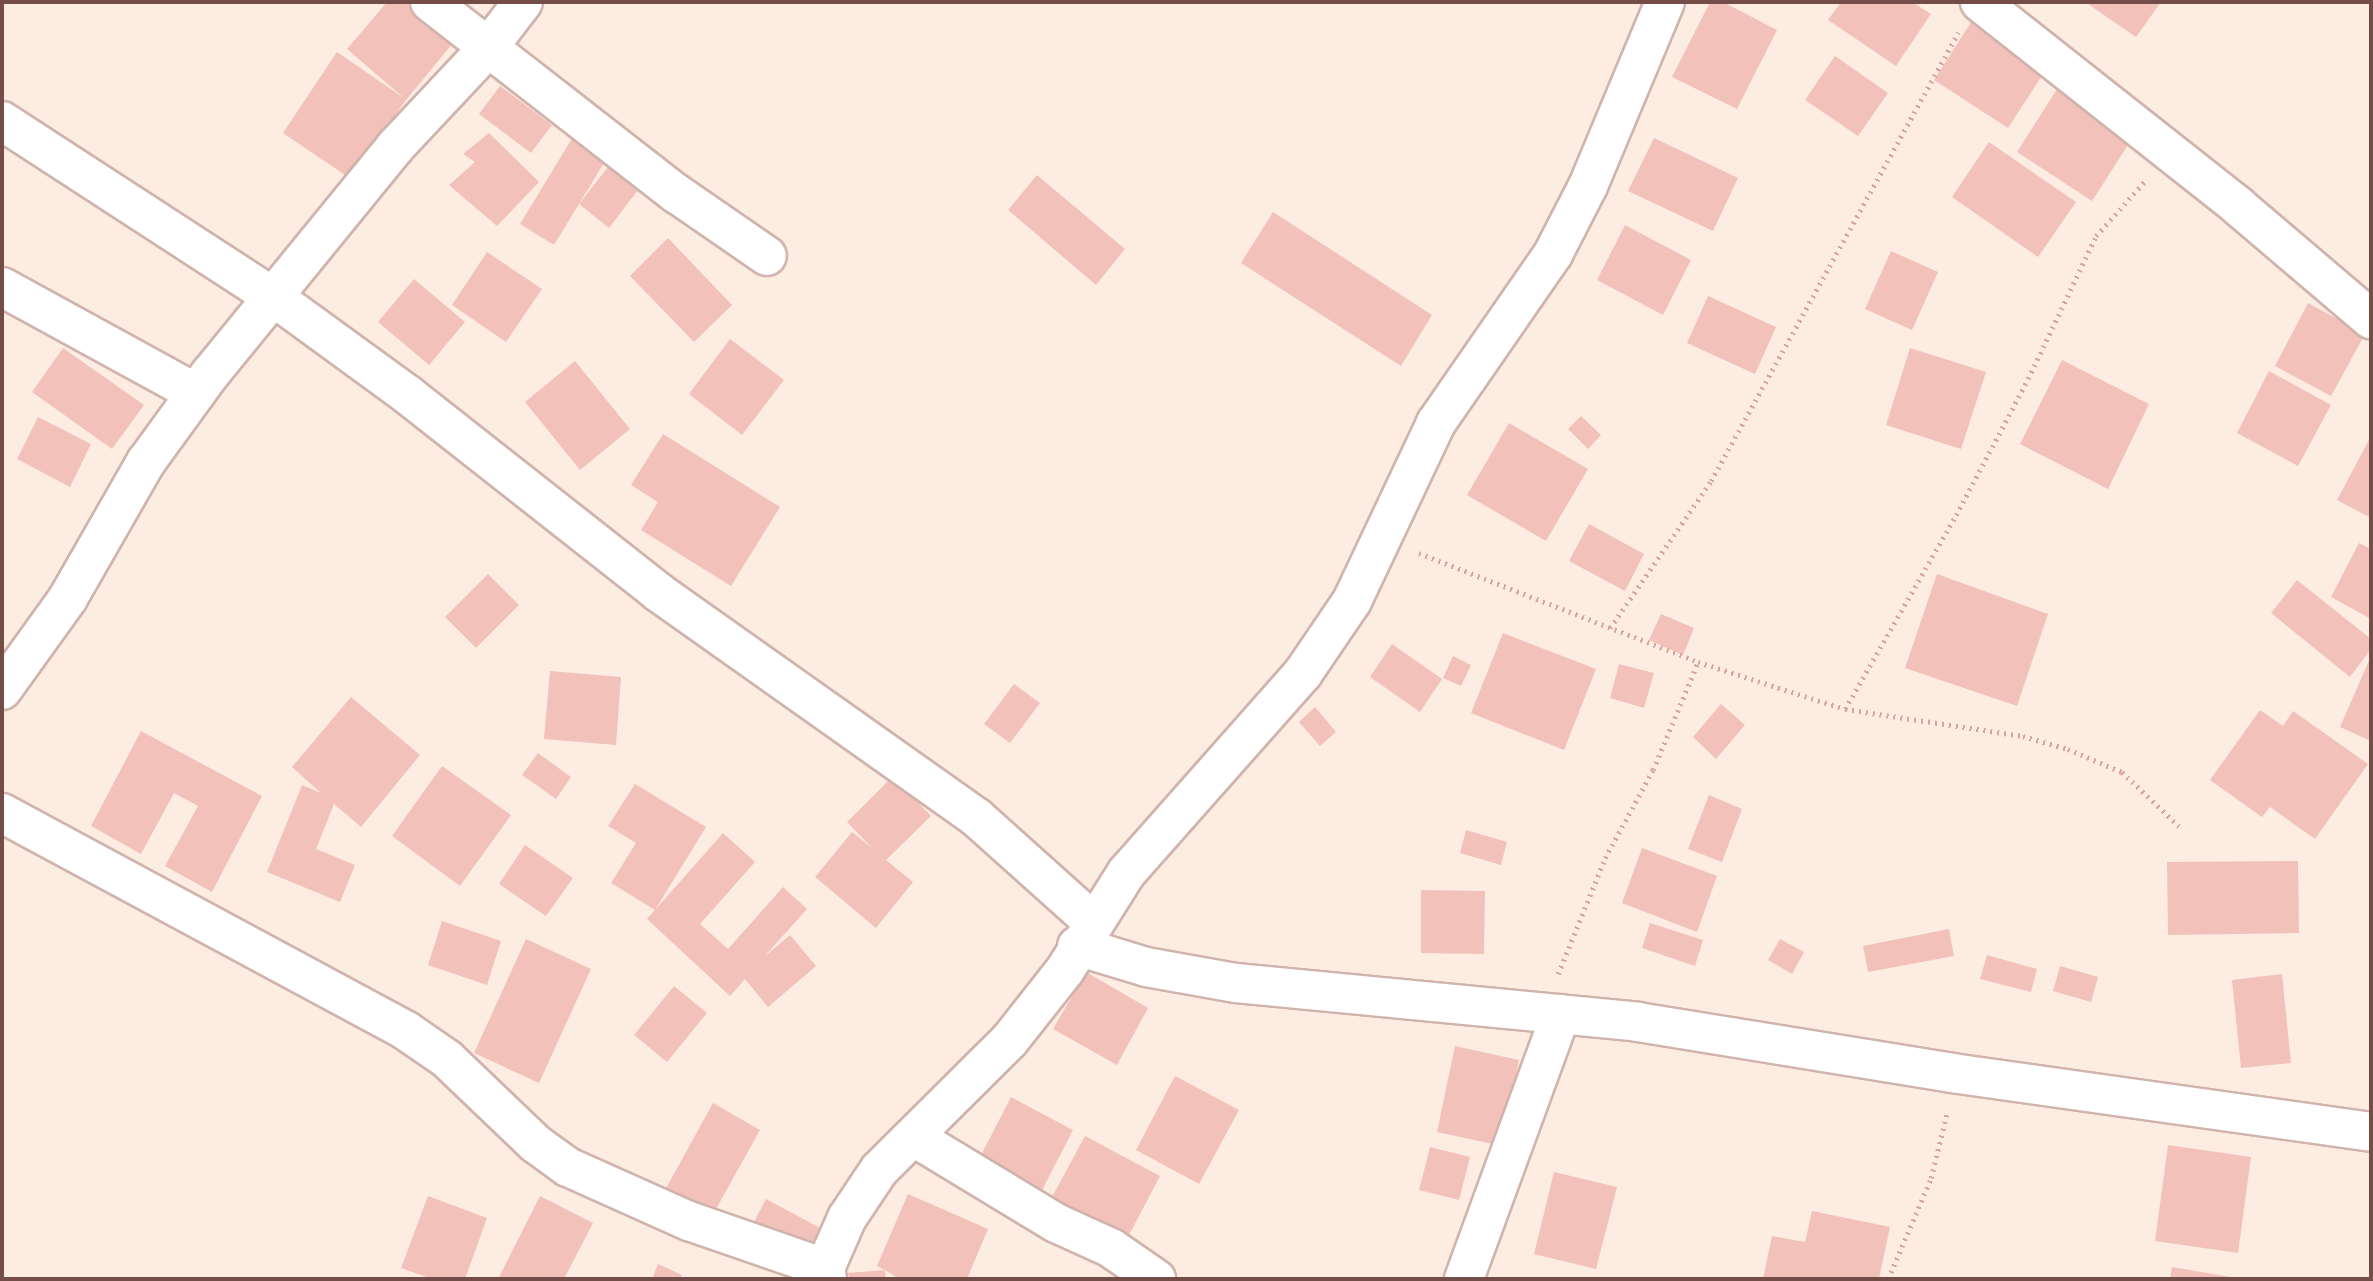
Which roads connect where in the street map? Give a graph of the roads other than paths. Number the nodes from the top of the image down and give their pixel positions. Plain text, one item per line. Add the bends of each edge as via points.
1 (430, 2) edge
2 (523, 2) edge
3 (1665, 2) edge
4 (1971, 14) edge
5 (487, 50) junction
6 (2, 121) edge
7 (767, 256) dead end
8 (2, 287) edge
9 (275, 298) junction
10 (2371, 319) edge
11 (196, 393) junction
12 (2, 690) edge
13 (2, 813) edge
14 (1085, 934) junction
15 (1551, 1014) junction
16 (2371, 1132) edge
17 (914, 1137) junction
18 (826, 1274) edge
19 (1156, 1279) edge
20 (1464, 1279) edge

1 - 5 street
2 - 5 street
3 - 14 street via 1588,186 1553,254 1436,423 1352,601 1303,673 1149,845
4 - 10 street via 2171,152
5 - 7 street
5 - 9 street via 395,148
6 - 9 street
8 - 11 street
9 - 11 street
9 - 14 street via 499,464 658,592 976,817
11 - 12 street via 146,462 68,598
13 - 18 street via 405,1030 447,1059 568,1167 689,1221
14 - 15 street via 1146,967 1236,983
14 - 17 street via 1065,970 1009,1041
15 - 16 street via 1638,1022 1952,1073
15 - 20 street
17 - 18 street via 879,1170 847,1218
17 - 19 street via 1056,1223 1111,1248

